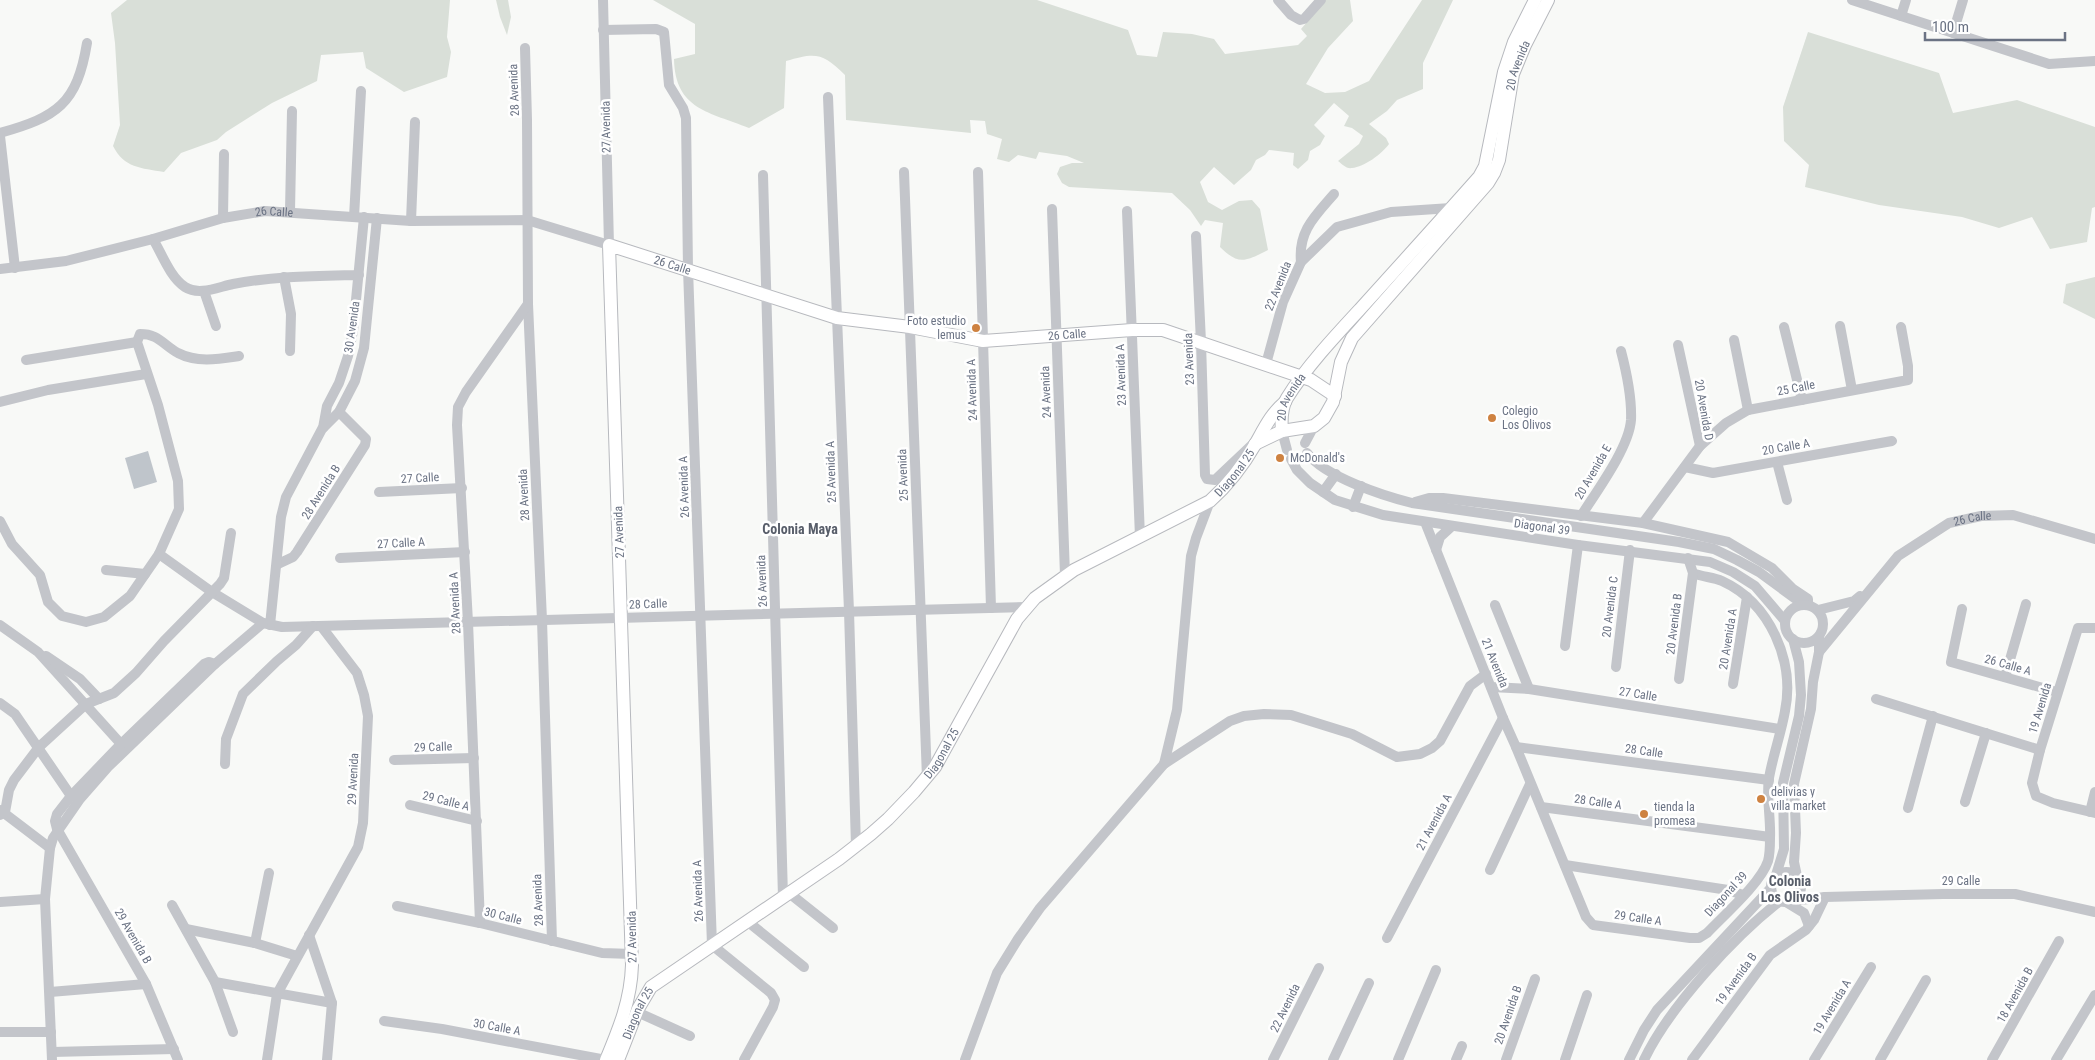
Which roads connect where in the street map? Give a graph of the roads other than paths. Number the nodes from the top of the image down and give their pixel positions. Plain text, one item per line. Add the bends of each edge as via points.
1 (603, 0) edge
2 (1278, 0) edge
3 (1322, 0) edge
4 (1535, 0) edge
5 (1548, 0) edge
6 (1852, 0) edge
7 (1906, 0) edge
8 (1963, 0) edge
9 (1901, 16) junction
10 (603, 30) junction
11 (1953, 33) junction
12 (87, 43) dead end
13 (525, 48) dead end
14 (2095, 61) edge
15 (361, 91) dead end
16 (828, 97) dead end
17 (292, 111) dead end
18 (415, 122) dead end
19 (0, 134) edge
20 (224, 154) dead end
21 (904, 172) dead end
22 (978, 172) dead end
23 (762, 175) dead end
24 (1334, 194) dead end
25 (1451, 208) junction
26 (1052, 209) dead end
27 (290, 211) junction
28 (1127, 211) dead end
29 (359, 217) junction
30 (224, 218) junction
31 (376, 218) junction
32 (527, 220) junction
33 (411, 221) junction
34 (1196, 236) dead end
35 (153, 239) junction
36 (609, 245) junction
37 (1302, 262) junction
38 (15, 268) junction
39 (0, 269) edge
40 (688, 269) junction
41 (359, 275) junction
42 (284, 277) junction
43 (204, 291) junction
44 (766, 294) junction
45 (528, 304) junction
46 (837, 318) junction
47 (216, 326) dead end
48 (1840, 326) dead end
49 (1900, 326) dead end
50 (1784, 327) dead end
51 (910, 328) junction
52 (1132, 330) junction
53 (1056, 335) junction
54 (1734, 340) dead end
55 (983, 341) junction
56 (137, 342) junction
57 (1201, 342) junction
58 (1678, 345) dead end
59 (290, 351) dead end
60 (1621, 351) dead end
61 (239, 356) dead end
62 (26, 360) dead end
63 (1266, 364) junction
64 (146, 374) junction
65 (1302, 377) junction
66 (1852, 390) junction
67 (1334, 396) junction
68 (1802, 400) junction
69 (0, 402) edge
70 (1285, 402) junction
71 (1748, 410) junction
72 (339, 412) junction
73 (1314, 426) junction
74 (322, 429) junction
75 (1282, 431) junction
76 (1892, 441) dead end
77 (1255, 444) junction
78 (1700, 446) junction
79 (1777, 462) junction
80 (1685, 468) junction
81 (1336, 474) junction
82 (1361, 486) junction
83 (462, 488) junction
84 (379, 492) dead end
85 (1323, 492) junction
86 (1787, 500) dead end
87 (1210, 501) junction
88 (1412, 503) junction
89 (1353, 507) junction
90 (1581, 516) junction
91 (0, 522) edge
92 (1425, 522) junction
93 (1643, 524) junction
94 (1452, 526) junction
95 (231, 533) dead end
96 (1140, 537) junction
97 (2095, 539) edge
98 (1578, 544) junction
99 (1436, 550) junction
100 (1630, 550) junction
101 (465, 552) junction
102 (158, 554) junction
103 (340, 558) dead end
104 (1688, 558) junction
105 (278, 564) junction
106 (106, 570) dead end
107 (1693, 573) junction
108 (145, 574) junction
109 (1065, 575) junction
110 (1871, 588) junction
111 (212, 592) junction
112 (1746, 597) junction
113 (2026, 604) dead end
114 (1494, 605) dead end
115 (1026, 607) junction
116 (1810, 607) junction
117 (991, 608) junction
118 (1962, 609) dead end
119 (920, 610) junction
120 (849, 611) junction
121 (775, 613) junction
122 (702, 615) junction
123 (622, 618) junction
124 (542, 620) junction
125 (1785, 621) junction
126 (468, 622) junction
127 (1842, 622) junction
128 (267, 624) junction
129 (0, 625) edge
130 (317, 626) junction
131 (2095, 628) edge
132 (1820, 634) junction
133 (1793, 640) junction
134 (1565, 646) dead end
135 (38, 652) junction
136 (1819, 652) junction
137 (215, 664) junction
138 (1616, 667) dead end
139 (1486, 674) junction
140 (2005, 677) junction
141 (1679, 679) dead end
142 (1733, 684) dead end
143 (1491, 687) junction
144 (1528, 690) junction
145 (2058, 692) junction
146 (99, 699) junction
147 (1876, 699) dead end
148 (0, 703) edge
149 (86, 704) junction
150 (1933, 716) junction
151 (1503, 718) junction
152 (1780, 729) junction
153 (1986, 733) junction
154 (121, 744) junction
155 (1516, 746) junction
156 (39, 747) junction
157 (2040, 750) junction
158 (474, 758) junction
159 (394, 760) dead end
160 (225, 764) dead end
161 (1164, 764) junction
162 (927, 778) junction
163 (1769, 780) junction
164 (1530, 784) junction
165 (2095, 792) edge
166 (71, 796) junction
167 (1964, 802) dead end
168 (410, 805) dead end
169 (1541, 807) junction
170 (1908, 808) dead end
171 (2, 813) edge
172 (2092, 813) edge
173 (477, 821) junction
174 (58, 830) junction
175 (1770, 837) junction
176 (856, 846) junction
177 (50, 848) junction
178 (1565, 865) junction
179 (1490, 870) dead end
180 (269, 873) dead end
181 (1776, 876) junction
182 (1799, 879) junction
183 (1771, 888) junction
184 (786, 895) junction
185 (1743, 895) junction
186 (1825, 897) junction
187 (45, 899) junction
188 (1786, 901) junction
189 (0, 902) edge
190 (172, 905) dead end
191 (397, 906) dead end
192 (2095, 912) edge
193 (1586, 917) joint
194 (747, 921) junction
195 (480, 922) junction
196 (1809, 926) junction
197 (833, 928) dead end
198 (186, 929) junction
199 (309, 935) junction
200 (1387, 938) dead end
201 (1690, 938) joint
202 (552, 940) junction
203 (2059, 941) dead end
204 (255, 943) junction
205 (712, 945) junction
206 (632, 954) junction
207 (298, 956) junction
208 (804, 967) dead end
209 (1319, 968) dead end
210 (1871, 968) dead end
211 (1436, 970) dead end
212 (1534, 979) dead end
213 (1926, 980) dead end
214 (216, 982) junction
215 (1369, 983) dead end
216 (146, 984) junction
217 (631, 986) junction
218 (50, 992) junction
219 (646, 993) junction
220 (277, 994) junction
221 (1586, 995) dead end
222 (2095, 995) edge
223 (332, 1003) junction
224 (636, 1012) junction
225 (384, 1021) dead end
226 (0, 1032) edge
227 (51, 1032) junction
228 (233, 1032) dead end
229 (690, 1036) dead end
230 (1462, 1046) dead end
231 (174, 1049) junction
232 (52, 1056) edge
233 (178, 1060) edge
234 (267, 1060) edge
235 (327, 1060) edge
236 (606, 1060) edge
237 (618, 1060) edge
238 (744, 1060) edge
239 (965, 1060) edge
240 (1273, 1060) edge
241 (1332, 1060) edge
242 (1398, 1060) edge
243 (1456, 1060) edge
244 (1506, 1060) edge
245 (1565, 1060) edge
246 (1629, 1060) edge
247 (1644, 1060) edge
248 (1692, 1060) edge
249 (1814, 1060) edge
250 (1880, 1060) edge
251 (1993, 1060) edge
252 (2056, 1060) edge

1 - 10 street, 27 Avenida
2 - 3 street via 1300,20
4 - 25 main road, 20 Avenida via 1514,42 1504,72 1485,166
5 - 67 main road, 20 Avenida via 1513,74 1494,173 1488,184 1352,338 1341,362
6 - 9 street
7 - 9 street
8 - 11 street
9 - 11 street
10 - 36 street, 27 Avenida
10 - 40 street, 26 Avenida A via 656,28 664,32 669,85 686,118
11 - 14 street via 2048,64
12 - 19 street via 81,74 62,105 32,124
13 - 32 street, 28 Avenida
15 - 29 street, 30 Avenida
16 - 46 street, 25 Avenida A
17 - 27 street
18 - 33 street
19 - 38 street
20 - 30 street
21 - 51 street, 25 Avenida
22 - 55 street, 24 Avenida A
23 - 44 street, 26 Avenida
24 - 37 street via 1309,222 1300,248
25 - 37 street, 22 Avenida via 1391,212 1337,227
25 - 65 main road, 20 Avenida
26 - 53 street, 24 Avenida
27 - 29 street, 26 Calle
27 - 30 street, 26 Calle via 265,211
28 - 52 street, 23 Avenida A
29 - 31 street, 26 Calle
29 - 41 street, 30 Avenida
30 - 35 street, 26 Calle
31 - 33 street, 26 Calle
31 - 72 street, 30 Avenida via 364,348 355,381
32 - 33 street, 26 Calle
32 - 36 street, 26 Calle
32 - 45 street, 28 Avenida
34 - 57 street, 23 Avenida
35 - 38 street, 26 Calle via 66,261
35 - 43 street via 180,282 192,290
36 - 40 main road, 26 Calle
36 - 123 main road, 27 Avenida
37 - 63 street, 22 Avenida via 1283,302
38 - 39 street, 26 Calle
40 - 44 main road, 26 Calle
40 - 122 street, 26 Avenida A
41 - 42 street
41 - 74 street, 30 Avenida via 348,356 327,406
42 - 43 street
42 - 59 street via 291,314
43 - 47 street
44 - 46 main road, 26 Calle
44 - 121 street, 26 Avenida
45 - 83 street, 28 Avenida A via 458,407
45 - 124 street, 28 Avenida
46 - 51 main road, 26 Calle
46 - 120 street, 25 Avenida A
48 - 66 street
49 - 66 street, 25 Calle via 1908,380
50 - 68 street
51 - 55 main road, 26 Calle
51 - 119 street, 25 Avenida
52 - 53 main road, 26 Calle
52 - 57 main road, 26 Calle via 1163,330
52 - 96 street, 23 Avenida A
53 - 55 main road, 26 Calle
53 - 109 street, 24 Avenida
54 - 71 street
55 - 117 street, 24 Avenida A
56 - 61 street via 140,334 152,334 179,353 200,360
56 - 62 street
56 - 64 street
57 - 63 main road, 26 Calle
57 - 77 street, 23 Avenida via 1205,474 1209,480 1214,480
58 - 78 street, 20 Avenida D
60 - 90 street, 20 Avenida E via 1630,388 1631,422 1621,451
63 - 65 main road, 26 Calle
64 - 69 street via 48,390
64 - 102 street via 158,405 178,481 178,509
65 - 67 main road, 26 Calle via 1320,384
65 - 70 main road, 20 Avenida
66 - 68 street, 25 Calle
67 - 73 main road, 20 Avenida via 1328,413
68 - 71 street, 25 Calle
70 - 75 main road, 20 Avenida
70 - 77 main road, Diagonal 25 via 1272,414
71 - 78 street, 25 Calle via 1726,423
72 - 74 street, 30 Avenida
72 - 105 street, 28 Avenida B via 366,439 366,445 293,557
73 - 75 main road, 20 Avenida
73 - 81 street, Diagonal 39 via 1306,448 1315,462
74 - 105 street, 30 Avenida via 286,497 281,517
75 - 77 main road, Diagonal 25
75 - 85 street, Diagonal 39 via 1289,454 1304,477
76 - 79 street, 20 Calle A
77 - 87 main road, Diagonal 25 via 1223,489
78 - 80 street, 20 Avenida D
79 - 80 street, 20 Calle A via 1713,473
79 - 86 street
80 - 93 street, 20 Avenida D
81 - 82 street, Diagonal 39
81 - 85 street
82 - 88 street, Diagonal 39
82 - 89 street
83 - 84 street, 27 Calle
83 - 101 street, 28 Avenida A
85 - 89 street, Diagonal 39
87 - 96 main road, Diagonal 25
87 - 161 street via 1191,556 1176,710
88 - 90 street via 1436,498
88 - 116 street, Diagonal 39 via 1714,549 1759,572
89 - 92 street, Diagonal 39
90 - 93 street
91 - 108 street via 12,544 40,575 48,602 62,616 86,622 104,617 130,596
92 - 94 street, Diagonal 39
92 - 99 street, 21 Avenida
93 - 116 street via 1728,542 1772,568 1806,597
94 - 98 street, Diagonal 39
94 - 99 street via 1440,537
95 - 111 street via 224,578
96 - 109 main road, Diagonal 25
97 - 110 street, 26 Calle via 2013,515 1981,516 1949,523 1920,541 1898,556
98 - 100 street, Diagonal 39
98 - 134 street
99 - 139 street, 21 Avenida
100 - 104 street, Diagonal 39
100 - 138 street, 20 Avenida C
101 - 103 street, 27 Calle A
101 - 126 street, 28 Avenida A
102 - 108 street
102 - 111 street
104 - 107 street
104 - 125 street, Diagonal 39 via 1710,562 1755,586
105 - 128 street, 30 Avenida
106 - 108 street
107 - 112 street, Diagonal 39 via 1721,581
107 - 141 street, 20 Avenida B
109 - 115 main road, Diagonal 25
110 - 116 street, 26 Calle via 1854,601
110 - 127 street, 26 Calle
111 - 128 street
111 - 146 street via 136,673 114,693
112 - 142 street, 20 Avenida A
112 - 152 street, Diagonal 39 via 1778,639 1785,662 1788,691
113 - 140 street
114 - 144 street
115 - 117 street, 28 Calle
115 - 162 main road, Diagonal 25
116 - 125 street via 1792,610
116 - 132 street via 1823,620
117 - 119 street, 28 Calle
118 - 140 street, 26 Calle A via 1951,662
119 - 120 street, 28 Calle
119 - 162 street, 25 Avenida
120 - 121 street, 28 Calle
120 - 176 street, 25 Avenida A
121 - 122 street, 28 Calle
121 - 184 street, 26 Avenida
122 - 123 street, 28 Calle
122 - 205 street, 26 Avenida A
123 - 124 street, 28 Calle
123 - 206 main road, 27 Avenida
124 - 126 street, 28 Calle
124 - 202 street, 28 Avenida
125 - 133 street
126 - 130 street, 28 Calle
126 - 158 street, 28 Avenida A
127 - 132 street, 26 Calle
127 - 136 street, 26 Calle
128 - 130 street, 28 Calle
128 - 137 street
129 - 135 street
130 - 160 street via 243,694 226,739
130 - 199 street, 29 Avenida via 357,673 368,716 363,823 358,847
131 - 145 street, 19 Avenida via 2078,628
132 - 133 street via 1806,643
132 - 136 street
133 - 181 street via 1799,662 1801,695 1783,783 1784,849
135 - 146 street via 80,679
135 - 149 street
136 - 182 street via 1811,709 1794,784 1794,862
137 - 154 street via 204,664
137 - 174 street via 108,767
139 - 143 street, 21 Avenida
139 - 161 street via 1470,686 1440,741 1420,754 1397,757 1352,734 1290,715 1264,714 1230,721
140 - 145 street, 26 Calle A
143 - 144 street, 27 Calle
143 - 151 street, 21 Avenida
144 - 152 street, 27 Calle
145 - 157 street, 19 Avenida
146 - 149 street
147 - 150 street
148 - 156 street via 15,714
149 - 154 street
149 - 156 street
150 - 153 street
150 - 170 street
151 - 155 street, 21 Avenida
151 - 200 street, 21 Avenida A
152 - 163 street, Diagonal 39
153 - 157 street
153 - 167 street
154 - 166 street
155 - 163 street, 28 Calle
155 - 164 street, 21 Avenida
156 - 166 street
156 - 171 street via 14,780
157 - 172 street, 19 Avenida via 2032,783 2036,796
158 - 159 street, 29 Calle
158 - 173 street, 28 Avenida A
161 - 239 street via 1018,938 997,973
162 - 176 main road, Diagonal 25 via 888,819
163 - 175 street, Diagonal 39
164 - 169 street, 21 Avenida
164 - 179 street
165 - 172 street
166 - 174 street via 57,814
168 - 173 street, 29 Calle A
169 - 175 street, 28 Calle A
169 - 178 street, 21 Avenida
171 - 177 street
173 - 195 street, 28 Avenida A
174 - 177 street
174 - 216 street, 29 Avenida B
175 - 185 street, Diagonal 39 via 1768,862
176 - 184 main road, Diagonal 25
177 - 187 street
178 - 185 street
178 - 193 street, 21 Avenida
180 - 204 street
181 - 182 street via 1786,872
181 - 183 street
182 - 186 street via 1806,888
182 - 188 street via 1801,890
183 - 188 street via 1774,896
183 - 246 street via 1657,1010
184 - 194 main road, Diagonal 25
184 - 197 street
185 - 201 street, Diagonal 39 via 1707,933 1699,938
186 - 188 street, 29 Calle
186 - 192 street, 29 Calle via 2014,894
186 - 196 street, 19 Avenida B
187 - 189 street
187 - 218 street
188 - 196 street via 1804,912
188 - 247 street via 1764,913 1712,967 1668,1020
190 - 198 street
191 - 195 street, 30 Calle
193 - 201 street, 29 Calle A via 1593,925
194 - 205 main road, Diagonal 25
194 - 208 street
195 - 202 street, 30 Calle
196 - 248 street, 19 Avenida B via 1802,935 1770,955
198 - 204 street
198 - 214 street
199 - 207 street, 29 Avenida
199 - 223 street
202 - 206 street, 30 Calle via 602,953
203 - 251 street, 18 Avenida B
204 - 207 street
205 - 219 main road, Diagonal 25
205 - 238 street via 771,993 775,1000
206 - 217 main road, 27 Avenida
207 - 220 street, 29 Avenida
209 - 240 street, 22 Avenida
210 - 249 street, 19 Avenida A
211 - 242 street
212 - 244 street, 20 Avenida B
213 - 250 street
214 - 220 street
214 - 228 street
215 - 241 street
216 - 218 street
216 - 231 street, 29 Avenida B
217 - 219 main road
217 - 236 main road, 27 Avenida via 619,1031
218 - 227 street
219 - 224 main road, Diagonal 25
220 - 223 street
220 - 234 street, 29 Avenida
221 - 245 street
222 - 252 street
223 - 235 street
224 - 229 street
224 - 237 main road, Diagonal 25
225 - 236 street, 30 Calle A
226 - 227 street
227 - 232 street
230 - 243 street
231 - 232 street
231 - 233 street, 29 Avenida B

